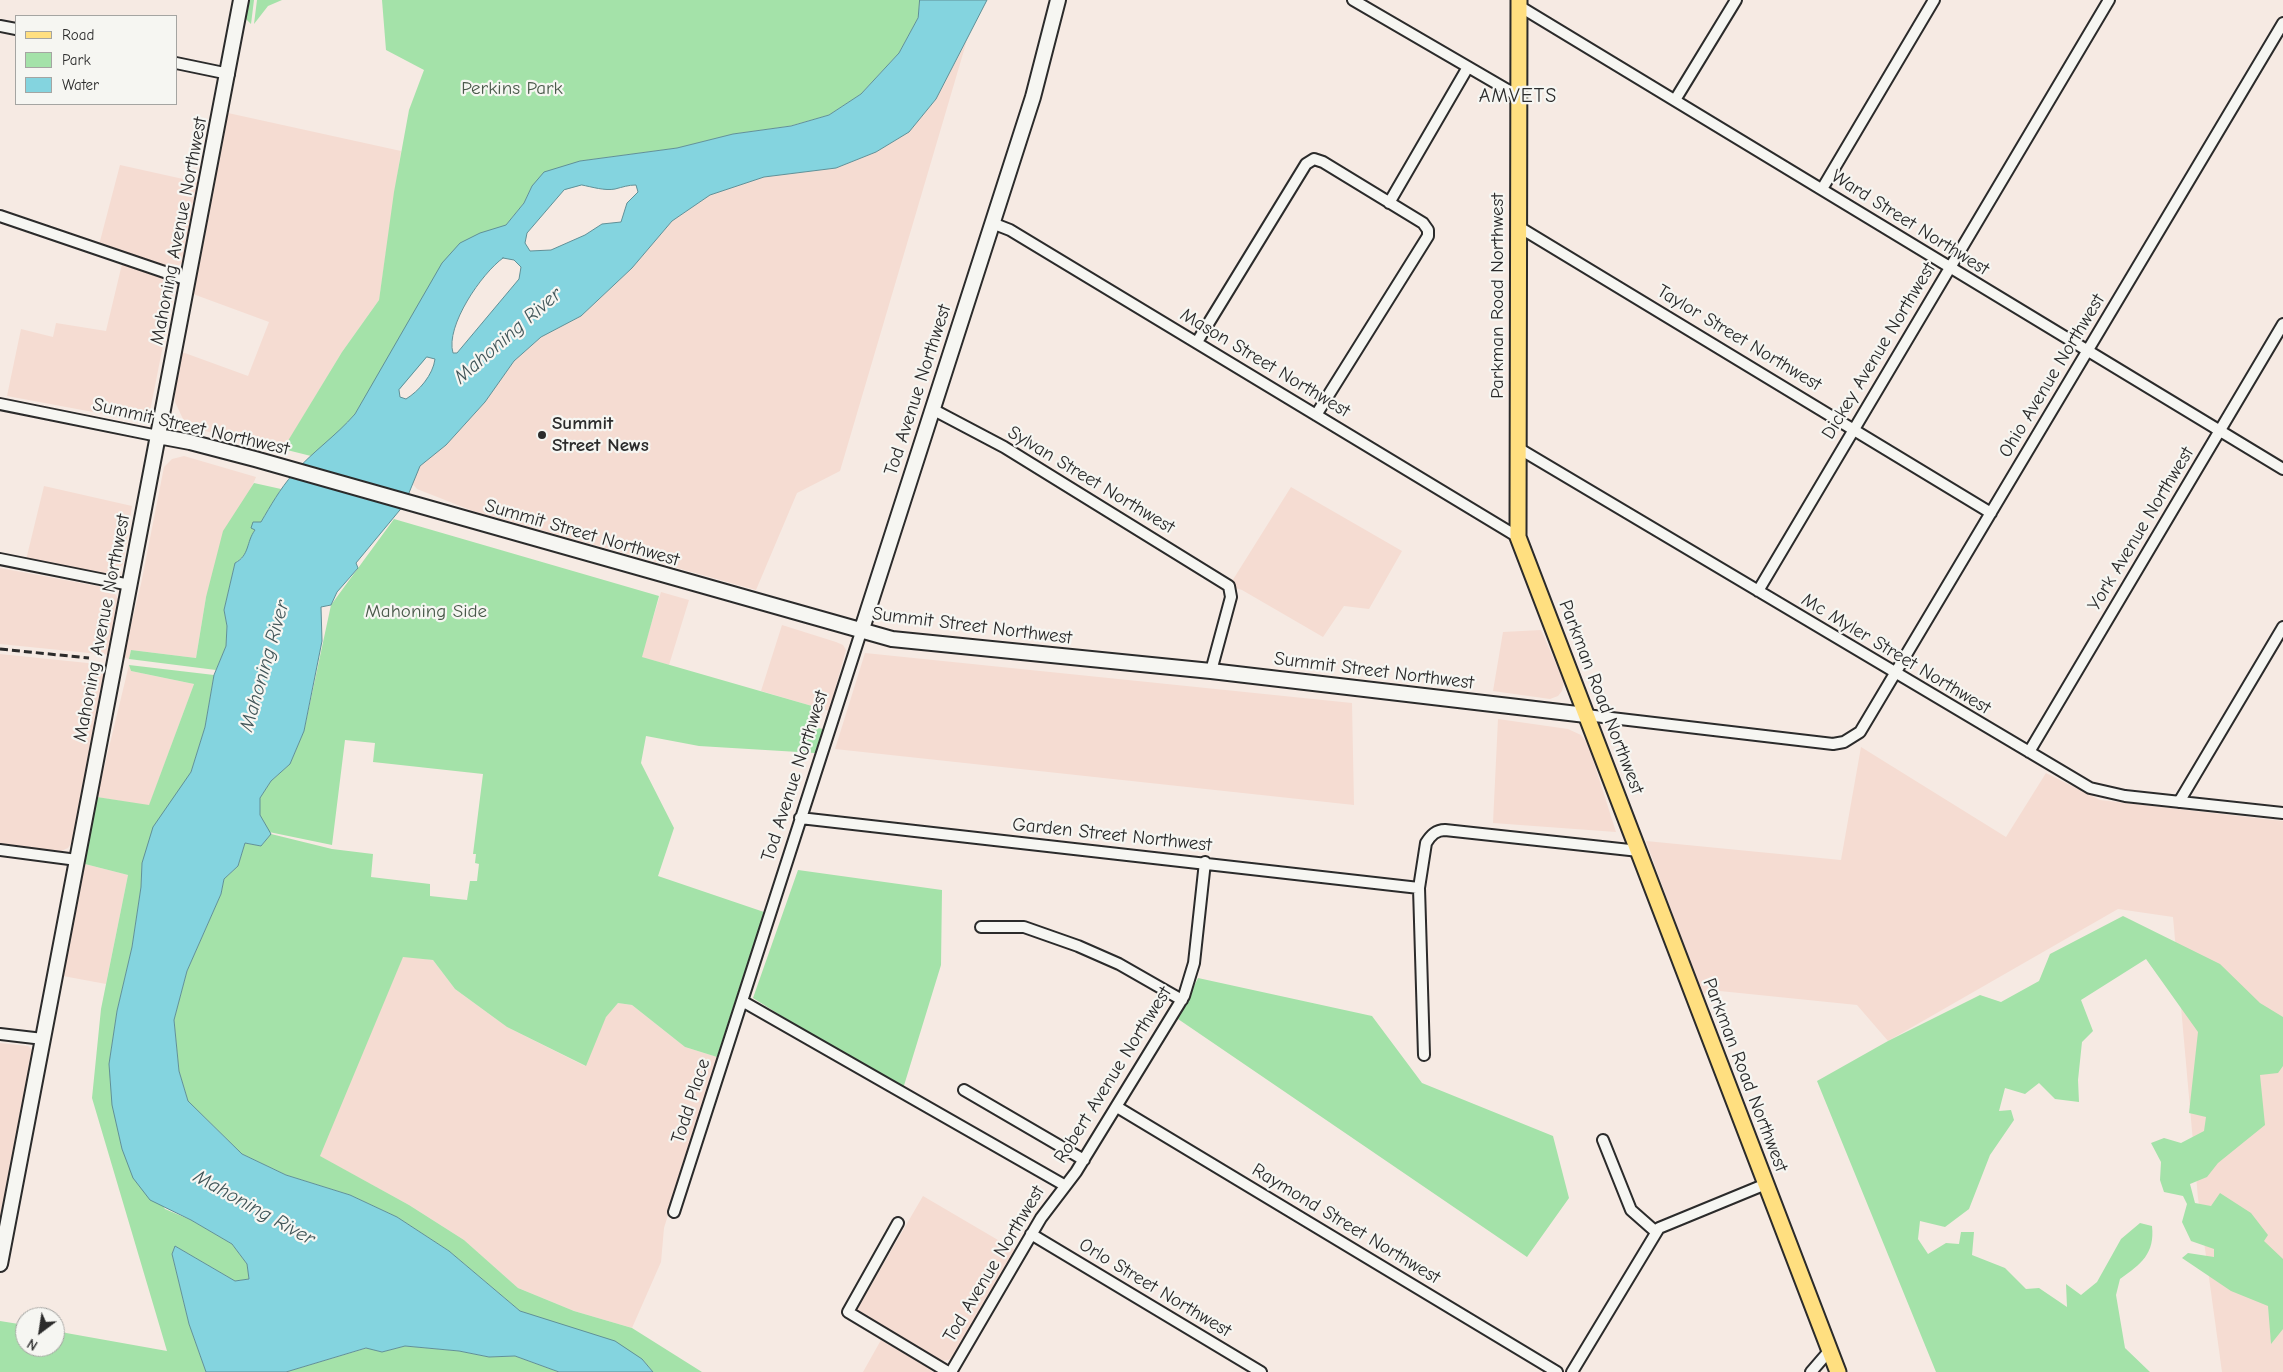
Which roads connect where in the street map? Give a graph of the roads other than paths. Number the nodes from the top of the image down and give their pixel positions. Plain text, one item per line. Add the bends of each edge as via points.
1 (241, 0) edge
2 (1058, 0) edge
3 (1352, 0) edge
4 (1736, 0) edge
5 (1934, 0) edge
6 (2109, 0) edge
7 (1519, 3) edge
8 (2283, 23) edge
9 (0, 26) edge
10 (15, 29) edge
11 (178, 63) edge
12 (1468, 67) junction
13 (229, 74) junction
14 (1518, 96) junction
15 (1675, 100) junction
16 (1822, 189) junction
17 (1389, 203) junction
18 (0, 216) edge
19 (992, 223) junction
20 (1519, 227) junction
21 (1949, 267) junction
22 (188, 280) junction
23 (2283, 324) edge
24 (1196, 342) junction
25 (2087, 352) junction
26 (0, 404) edge
27 (932, 409) junction
28 (1316, 415) junction
29 (1854, 428) junction
30 (2220, 431) junction
31 (158, 436) junction
32 (1518, 448) junction
33 (2283, 469) edge
34 (1991, 513) junction
35 (1518, 537) junction
36 (0, 559) edge
37 (130, 584) junction
38 (1758, 591) junction
39 (2283, 627) edge
40 (861, 632) junction
41 (1211, 671) junction
42 (1896, 674) junction
43 (1586, 715) junction
44 (1844, 742) joint
45 (2029, 752) junction
46 (2179, 802) junction
47 (2283, 813) edge
48 (800, 818) junction
49 (0, 850) edge
50 (1639, 851) junction
51 (77, 860) junction
52 (1205, 862) junction
53 (1419, 888) junction
54 (981, 927) dead end
55 (1182, 1000) junction
56 (742, 1001) junction
57 (0, 1034) edge
58 (43, 1039) junction
59 (1424, 1056) dead end
60 (964, 1090) dead end
61 (1117, 1107) junction
62 (1603, 1140) dead end
63 (1084, 1160) junction
64 (1766, 1184) junction
65 (1064, 1185) junction
66 (674, 1212) dead end
67 (898, 1223) dead end
68 (1656, 1232) junction
69 (1031, 1234) junction
70 (0, 1264) edge
71 (1830, 1350) junction
72 (949, 1372) edge
73 (1261, 1372) edge
74 (1557, 1372) edge
75 (1572, 1372) edge
76 (1810, 1372) edge
77 (1838, 1372) edge

1 - 13 main road, Mahoning Avenue Northwest
2 - 19 main road, Tod Avenue Northwest via 1033,97
3 - 12 street
4 - 15 street
5 - 16 street
6 - 21 street, Dickey Avenue Northwest
7 - 14 main road, Parkman Road Northwest
7 - 15 street, Ward Street Northwest
8 - 25 street, Ohio Avenue Northwest
9 - 10 street
11 - 13 street
12 - 14 street
12 - 17 street
13 - 22 main road, Mahoning Avenue Northwest
14 - 20 main road, Parkman Road Northwest
15 - 16 street, Ward Street Northwest
16 - 21 street, Ward Street Northwest
17 - 24 street via 1323,162 1309,161
17 - 28 street via 1423,223 1428,236
18 - 22 street
19 - 24 street, Mason Street Northwest via 1010,230
19 - 27 main road, Tod Avenue Northwest
20 - 29 street, Taylor Street Northwest
20 - 32 main road, Parkman Road Northwest
21 - 25 street, Ward Street Northwest
21 - 29 street, Dickey Avenue Northwest
22 - 31 main road, Mahoning Avenue Northwest
23 - 30 street, York Avenue Northwest
24 - 28 street, Mason Street Northwest
25 - 30 street, Ward Street Northwest
25 - 34 street, Ohio Avenue Northwest
26 - 31 street, Summit Street Northwest
27 - 40 main road, Tod Avenue Northwest
27 - 41 street, Sylvan Street Northwest via 1004,447 1229,586 1231,597
28 - 35 street, Mason Street Northwest
29 - 34 street, Taylor Street Northwest
29 - 38 street, Dickey Avenue Northwest
30 - 33 street, Ward Street Northwest
30 - 45 street, York Avenue Northwest
31 - 37 main road, Mahoning Avenue Northwest
31 - 40 main road, Summit Street Northwest via 255,459
32 - 35 main road, Parkman Road Northwest
32 - 38 street, Mc Myler Street Northwest
34 - 42 street, Ohio Avenue Northwest
35 - 43 main road, Parkman Road Northwest
36 - 37 street
37 - 51 main road, Mahoning Avenue Northwest
38 - 42 street, Mc Myler Street Northwest
39 - 46 street
40 - 41 main road, Summit Street Northwest via 911,642
40 - 48 street, Tod Avenue Northwest
41 - 43 main road, Summit Street Northwest
42 - 44 street, Ohio Avenue Northwest via 1863,729
42 - 45 street, Mc Myler Street Northwest
43 - 44 street, Summit Street Northwest via 1833,744
43 - 50 main road, Parkman Road Northwest
45 - 46 street, Mc Myler Street Northwest via 2103,792
46 - 47 street, Mc Myler Street Northwest
48 - 52 street, Garden Street Northwest
48 - 56 street, Tod Avenue Northwest
49 - 51 street
50 - 53 street via 1445,830 1433,835 1426,843
50 - 64 main road, Parkman Road Northwest
51 - 58 main road, Mahoning Avenue Northwest
52 - 53 street, Garden Street Northwest
52 - 55 street, Robert Avenue Northwest via 1194,963
53 - 59 street
54 - 55 street via 1024,927 1078,946 1119,964
55 - 61 street, Robert Avenue Northwest
56 - 65 street, Tod Avenue Northwest
56 - 66 street, Todd Place
57 - 58 street
58 - 70 main road, Mahoning Avenue Northwest
60 - 63 street
61 - 63 street, Robert Avenue Northwest
61 - 74 street, Raymond Street Northwest
62 - 68 street via 1631,1210
63 - 65 street, Robert Avenue Northwest
64 - 68 street
64 - 71 main road, Parkman Road Northwest
65 - 69 street, Tod Avenue Northwest
67 - 72 street via 848,1312
68 - 75 street
69 - 72 street, Tod Avenue Northwest
69 - 73 street, Orlo Street Northwest
71 - 76 street
71 - 77 main road, Parkman Road Northwest

